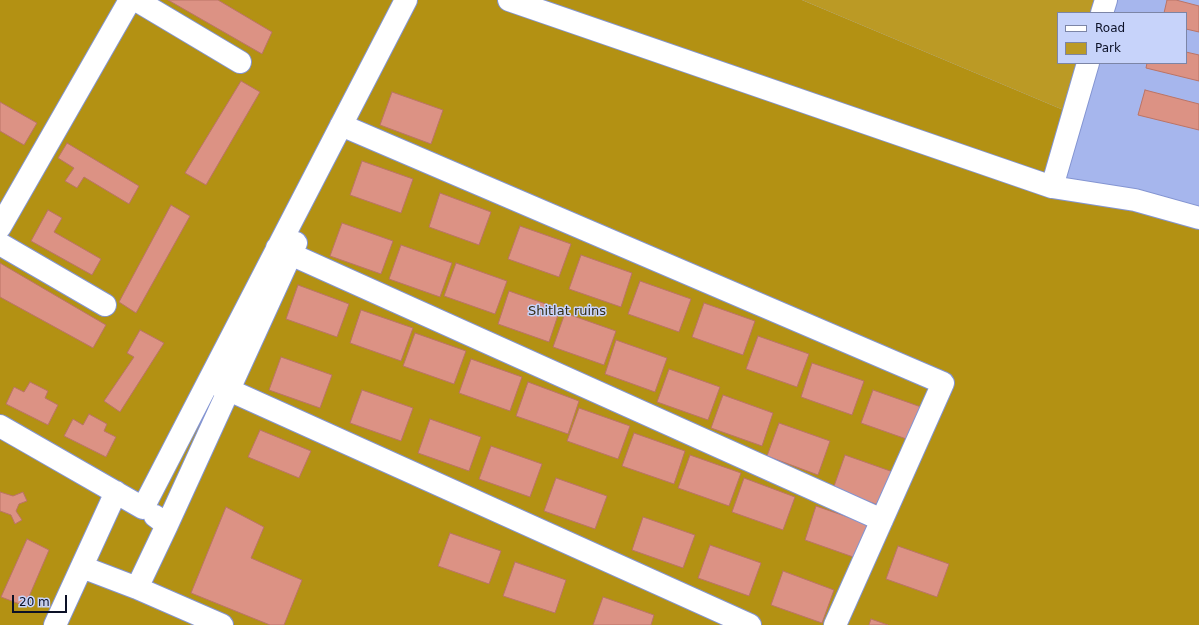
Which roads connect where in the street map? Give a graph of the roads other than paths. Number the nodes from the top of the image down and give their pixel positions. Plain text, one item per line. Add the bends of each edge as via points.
1 (130, 0) edge
2 (136, 0) edge
3 (407, 0) edge
4 (509, 0) edge
5 (1106, 0) edge
6 (1102, 12) edge
7 (240, 62) dead end
8 (1088, 64) edge
9 (345, 127) junction
10 (1052, 188) junction
11 (1199, 218) edge
12 (0, 227) edge
13 (0, 244) edge
14 (284, 252) junction
15 (104, 305) dead end
16 (209, 381) junction
17 (228, 390) junction
18 (0, 426) edge
19 (116, 492) junction
20 (143, 508) junction
21 (882, 520) junction
22 (167, 525) junction
23 (82, 567) junction
24 (137, 588) junction
25 (55, 625) edge
26 (222, 625) edge
27 (750, 625) edge
28 (835, 625) edge

1 - 12 street
2 - 7 street
3 - 9 street
4 - 10 street
5 - 6 street
8 - 10 street
9 - 14 street
9 - 21 street via 943,383
10 - 11 street via 1135,200
13 - 15 street
14 - 16 street
14 - 17 street
14 - 21 street
16 - 17 street
16 - 20 street
17 - 22 street
17 - 27 street
18 - 19 street
19 - 20 street
19 - 23 street
20 - 22 street
21 - 28 street
22 - 24 street
23 - 24 street
23 - 25 street
24 - 26 street

